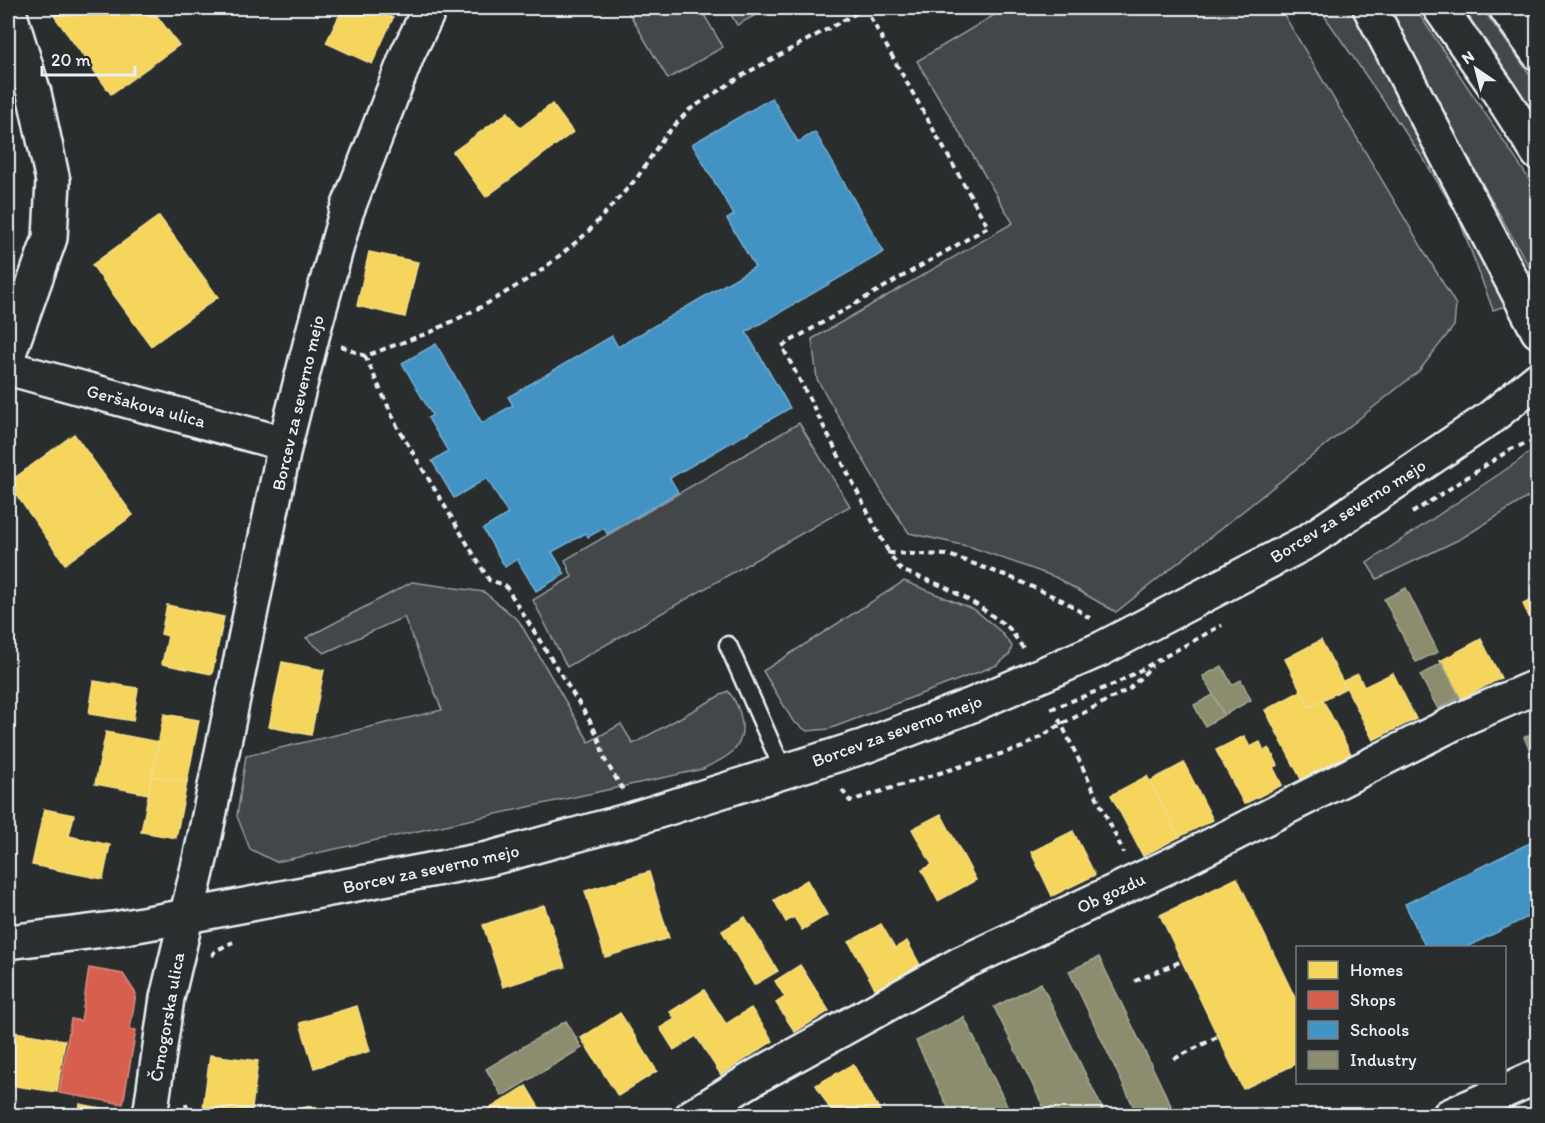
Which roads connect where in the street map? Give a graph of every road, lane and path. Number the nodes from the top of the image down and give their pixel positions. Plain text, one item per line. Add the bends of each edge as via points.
1 (8, 8) edge
2 (430, 8) edge
3 (866, 8) edge
4 (1370, 8) edge
5 (1440, 8) edge
6 (1506, 8) edge
7 (1538, 53) edge
8 (1538, 153) edge
9 (1538, 331) edge
10 (338, 345) dead end
11 (8, 356) edge
12 (365, 356) junction
13 (8, 368) edge
14 (1538, 379) edge
15 (285, 444) junction
16 (889, 553) junction
17 (1094, 622) dead end
18 (728, 645) dead end
19 (1023, 648) dead end
20 (1154, 663) dead end
21 (1538, 686) edge
22 (1059, 719) dead end
23 (1062, 724) junction
24 (784, 772) junction
25 (842, 790) dead end
26 (628, 798) dead end
27 (1137, 880) junction
28 (187, 916) junction
29 (238, 940) dead end
30 (8, 942) edge
31 (210, 958) dead end
32 (1182, 961) dead end
33 (1135, 981) dead end
34 (1217, 1037) dead end
35 (1174, 1059) dead end
36 (1538, 1076) edge
37 (184, 1095) dead end
38 (154, 1112) edge
39 (188, 1116) edge
40 (692, 1116) edge
41 (1449, 1116) edge

1 - 11 main road via 34,93 53,181 50,238
2 - 15 main road, Borcev za severno mejo via 408,53 346,213
3 - 12 path via 743,75 689,110 664,137 637,178 586,234 538,273 431,332
3 - 16 path via 988,227 782,346
4 - 9 main road
5 - 8 main road
6 - 7 main road
10 - 12 path
12 - 26 path via 398,428 489,580 505,585 590,721 605,760
13 - 15 main road, Geršakova ulica
14 - 24 main road, Borcev za severno mejo via 1490,418 1308,541 1209,594 1101,649 972,705
15 - 28 main road, Borcev za severno mejo
16 - 17 path via 949,555 1066,602
16 - 19 path via 901,570 977,605 1009,628
18 - 24 lane
20 - 23 path via 1129,689
21 - 27 main road, Ob gozdu via 1464,718
22 - 23 path
23 - 25 path via 1023,747 850,801
23 - 27 path
24 - 28 main road, Borcev za severno mejo via 488,859
27 - 40 main road, Ob gozdu via 956,966
28 - 30 main road, Borcev za severno mejo
28 - 38 main road, Črnogorska ulica via 167,998
29 - 31 path, Črnogorska ulica via 215,951
32 - 33 path
34 - 35 path
36 - 41 main road
37 - 39 path, Črnogorska ulica

